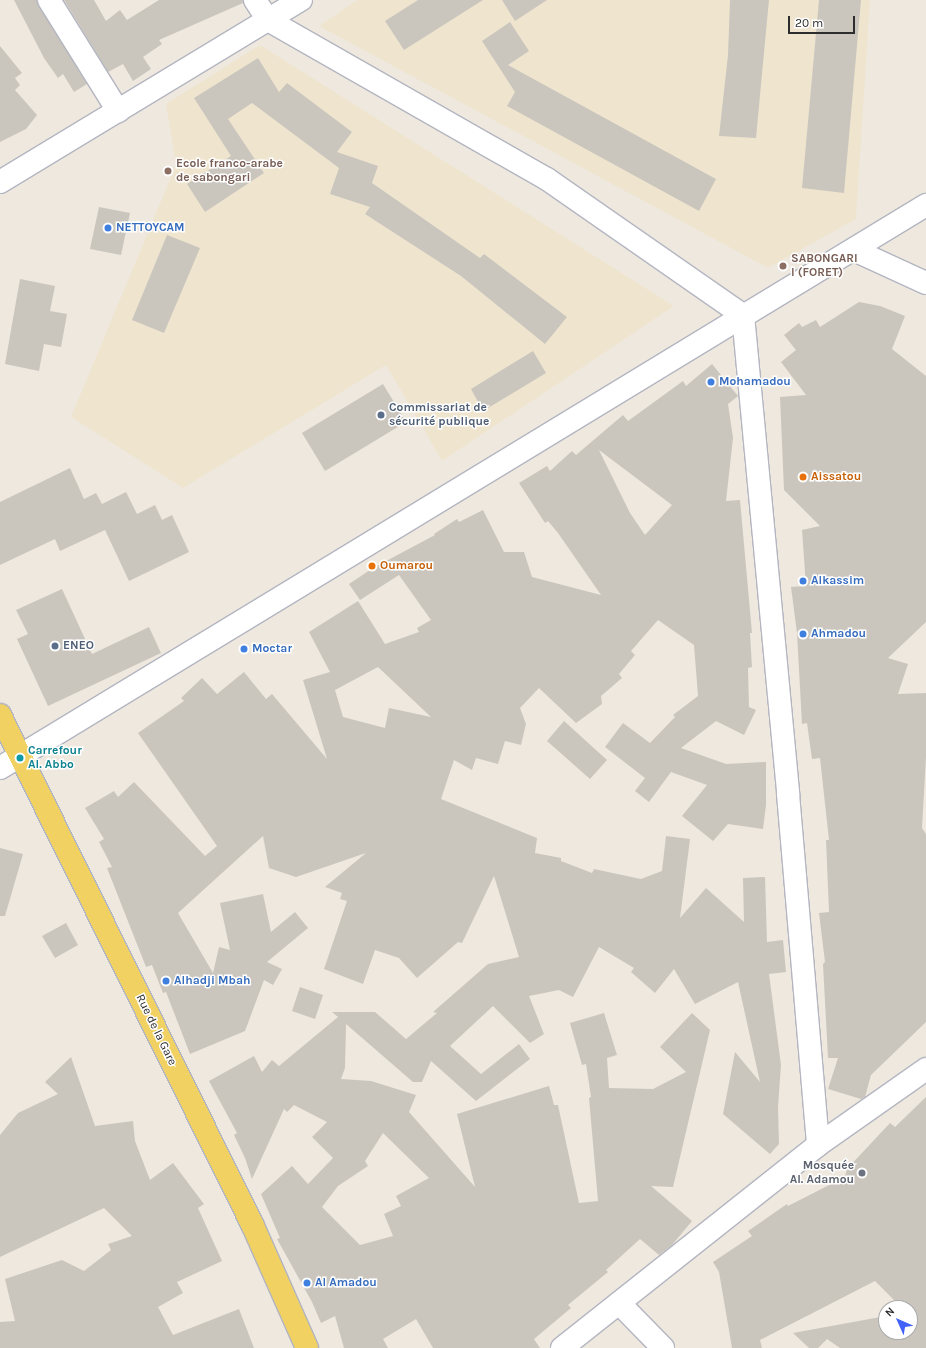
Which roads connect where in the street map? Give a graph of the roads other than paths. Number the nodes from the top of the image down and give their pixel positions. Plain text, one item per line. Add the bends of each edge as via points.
1 (49, 0) edge
2 (255, 0) edge
3 (301, 0) edge
4 (268, 20) junction
5 (118, 111) junction
6 (0, 182) edge
7 (926, 205) edge
8 (854, 250) junction
9 (926, 283) edge
10 (742, 315) junction
11 (0, 715) edge
12 (20, 756) junction
13 (0, 768) edge
14 (926, 1068) edge
15 (818, 1145) junction
16 (619, 1303) junction
17 (307, 1348) edge
18 (562, 1348) edge
19 (663, 1348) edge

1 - 5 street
2 - 4 street
3 - 4 street
4 - 5 street
4 - 10 street via 547,179
5 - 6 street
7 - 8 street
8 - 9 street
8 - 10 street
10 - 12 street
10 - 15 street via 788,786
11 - 12 main road, Rue de la Gare
12 - 13 street
12 - 17 main road, Rue de la Gare via 253,1226
14 - 15 street
15 - 16 street
16 - 18 street
16 - 19 street

